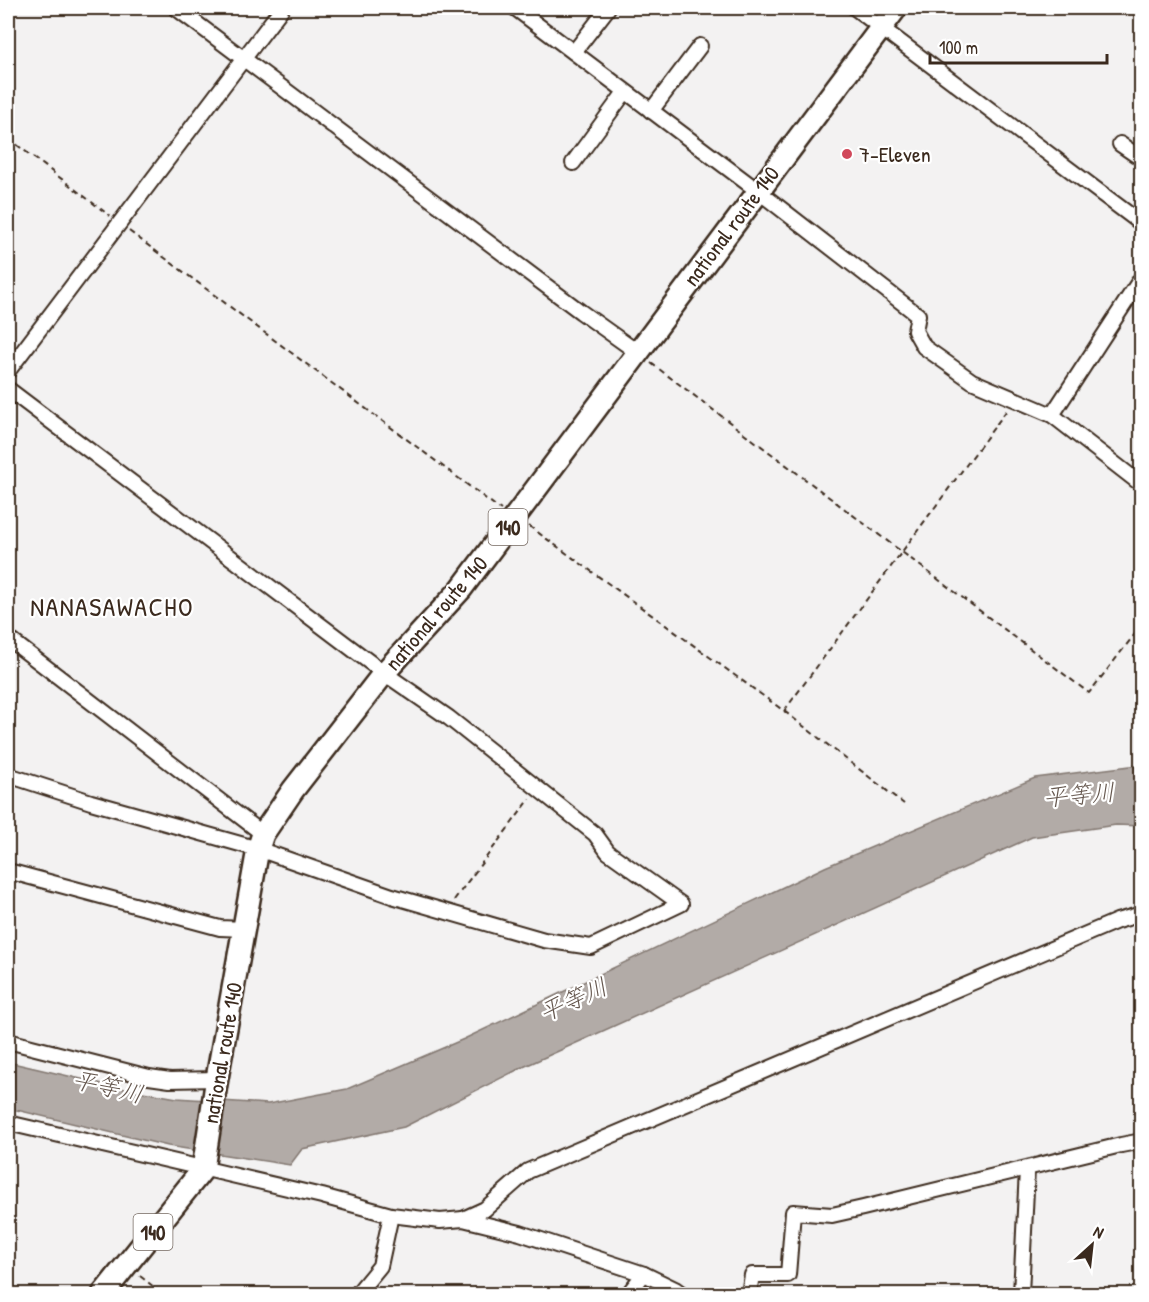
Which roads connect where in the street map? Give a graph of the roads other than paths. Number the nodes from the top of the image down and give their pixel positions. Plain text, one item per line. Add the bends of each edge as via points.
1 (176, 8) edge
2 (282, 8) edge
3 (515, 8) edge
4 (608, 8) edge
5 (855, 8) edge
6 (896, 8) edge
7 (881, 27) junction
8 (700, 46) dead end
9 (574, 52) junction
10 (243, 59) junction
11 (626, 92) junction
12 (651, 111) junction
13 (1120, 144) dead end
14 (1142, 159) edge
15 (573, 163) dead end
16 (758, 190) junction
17 (1142, 224) edge
18 (1142, 277) edge
19 (637, 352) junction
20 (8, 370) edge
21 (8, 389) edge
22 (1052, 416) junction
23 (1142, 485) edge
24 (8, 638) edge
25 (384, 673) junction
26 (8, 775) edge
27 (261, 842) junction
28 (8, 871) edge
29 (1142, 915) edge
30 (244, 929) junction
31 (8, 1041) edge
32 (216, 1081) junction
33 (8, 1123) edge
34 (1142, 1142) edge
35 (204, 1166) junction
36 (1027, 1168) junction
37 (391, 1215) junction
38 (462, 1220) junction
39 (644, 1274) junction
40 (103, 1294) edge
41 (357, 1294) edge
42 (628, 1294) edge
43 (682, 1294) edge
44 (749, 1294) edge
45 (1021, 1294) edge

1 - 10 street
2 - 10 street
3 - 9 street
4 - 9 street
5 - 7 street
6 - 7 highway, national route 140 / 140
7 - 16 highway, national route 140 / 140
7 - 17 street
8 - 12 street
9 - 11 street
10 - 19 street
10 - 20 street
11 - 12 street
11 - 15 street
12 - 16 street
13 - 14 street
16 - 19 highway, national route 140 / 140
16 - 22 street via 918,315 915,331 924,347 972,381
18 - 22 street
19 - 25 highway, national route 140 / 140 via 461,589
21 - 25 street
22 - 23 street
24 - 27 street
25 - 27 highway, national route 140 / 140 via 293,790
25 - 27 street via 449,718 595,834 608,852 681,904 591,947 544,940 392,896
26 - 27 street via 92,802
27 - 30 highway, national route 140 / 140
28 - 30 street via 220,928
29 - 38 street via 1106,925 528,1171 485,1209
30 - 32 highway, national route 140 / 140
31 - 32 street via 149,1077
32 - 35 highway, national route 140 / 140
33 - 35 street
34 - 36 street
35 - 37 street
35 - 40 highway, 140
36 - 44 street via 832,1215 793,1212 788,1275 752,1275
36 - 45 street
37 - 38 street
37 - 41 street via 380,1266
38 - 39 street via 520,1233
39 - 42 street
39 - 43 street

